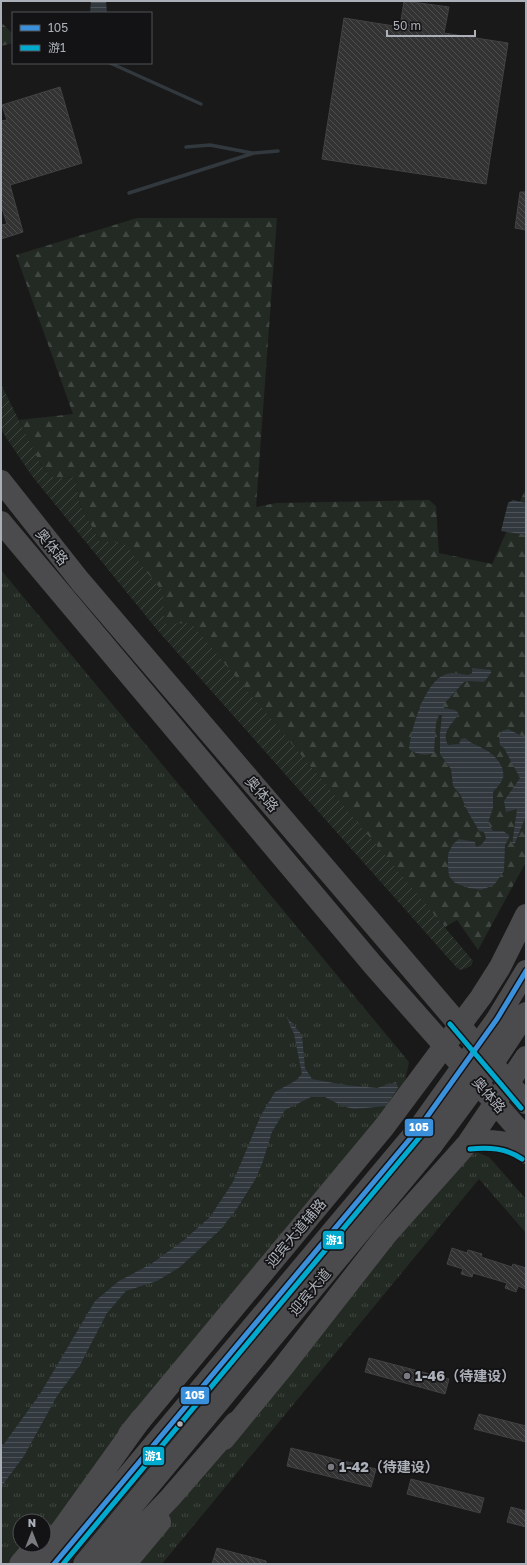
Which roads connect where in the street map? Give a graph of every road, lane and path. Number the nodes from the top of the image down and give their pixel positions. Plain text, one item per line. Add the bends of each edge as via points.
1 (1, 481) edge
2 (1, 522) edge
3 (526, 915) edge
4 (526, 971) edge
5 (526, 1013) edge
6 (460, 1026) junction
7 (445, 1044) junction
8 (526, 1057) edge
9 (509, 1083) junction
10 (496, 1103) junction
11 (526, 1103) edge
12 (526, 1138) edge
13 (469, 1142) junction
14 (526, 1153) edge
15 (141, 1419) junction
16 (236, 1423) junction
17 (52, 1526) edge
18 (29, 1553) edge
19 (20, 1564) edge
20 (37, 1564) edge
21 (54, 1564) edge
22 (84, 1564) edge
23 (107, 1564) edge
24 (125, 1564) edge

1 - 6 main road, 奥体路 via 80,581
2 - 7 main road, 奥体路 via 369,960
3 - 6 main road, 迎宾大道辅路 via 500,967
4 - 21 highway, 迎宾大道, bridge via 497,1019 418,1128
5 - 22 highway, 迎宾大道, bridge via 495,1060 432,1145
6 - 7 main road, 迎宾大道辅路
6 - 9 main road, 奥体路
7 - 10 main road, 奥体路
7 - 15 main road, 迎宾大道辅路 via 384,1127
8 - 9 main road
9 - 10 main road
9 - 11 main road, 奥体路
10 - 12 main road, 奥体路
10 - 13 main road
13 - 14 main road via 498,1141 518,1147
13 - 16 main road via 386,1235
15 - 17 main road, 迎宾大道辅路
15 - 20 highway
16 - 23 highway
16 - 24 main road
18 - 19 main road

